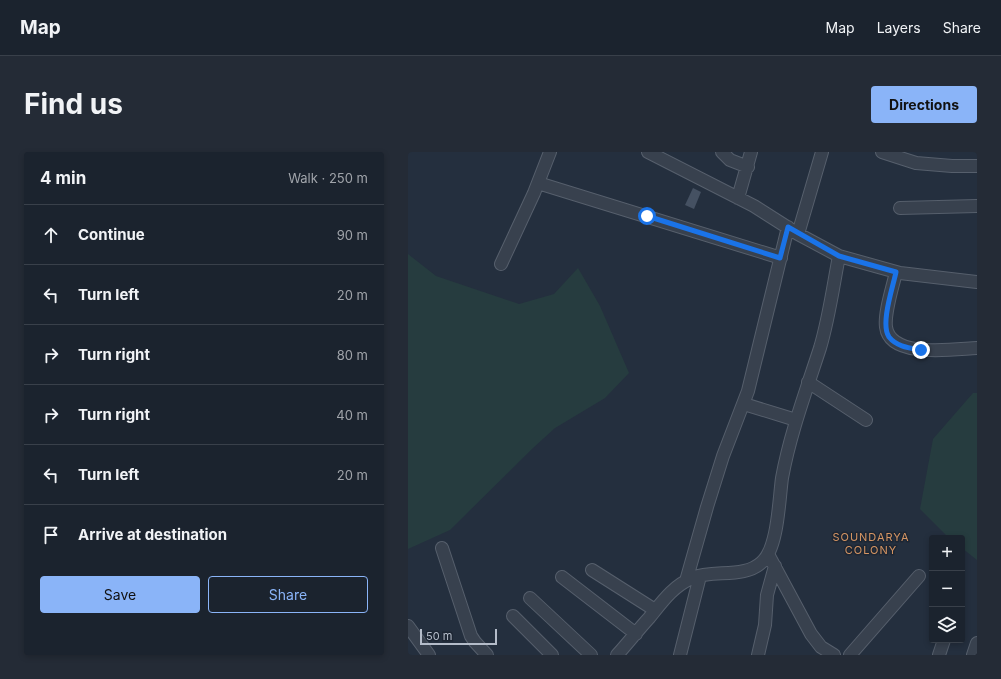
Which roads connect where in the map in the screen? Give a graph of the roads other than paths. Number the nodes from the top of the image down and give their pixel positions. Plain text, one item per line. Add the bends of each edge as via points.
1 (550, 152) edge
2 (648, 152) edge
3 (722, 152) edge
4 (751, 152) edge
5 (822, 152) edge
6 (882, 152) edge
7 (977, 166) edge
8 (748, 167) junction
9 (538, 183) junction
10 (738, 198) junction
11 (977, 206) edge
12 (900, 208) dead end
13 (788, 227) junction
14 (798, 234) junction
15 (839, 256) junction
16 (780, 258) junction
17 (501, 264) dead end
18 (896, 272) junction
19 (977, 282) edge
20 (977, 348) edge
21 (808, 382) junction
22 (744, 404) junction
23 (796, 420) junction
24 (866, 420) dead end
25 (442, 548) dead end
26 (768, 554) junction
27 (775, 566) junction
28 (592, 570) dead end
29 (700, 576) junction
30 (919, 576) dead end
31 (562, 577) dead end
32 (686, 581) junction
33 (530, 598) dead end
34 (655, 610) junction
35 (513, 616) dead end
36 (408, 626) edge
37 (636, 634) junction
38 (943, 643) edge
39 (977, 643) edge
40 (820, 651) edge
41 (429, 655) edge
42 (487, 655) edge
43 (552, 655) edge
44 (591, 655) edge
45 (617, 655) edge
46 (680, 655) edge
47 (758, 655) edge
48 (834, 655) edge
49 (850, 655) edge
50 (939, 655) edge
51 (973, 655) edge

1 - 9 street
2 - 10 street
3 - 8 street via 730,160
4 - 8 street
5 - 14 street
6 - 7 street via 916,163
8 - 10 street
9 - 16 street
9 - 17 street
10 - 13 street
11 - 12 street
13 - 14 street
13 - 16 street
14 - 15 street
15 - 18 street
15 - 21 street via 826,324
16 - 22 street via 754,372
18 - 19 street
18 - 20 street via 886,327 893,341 908,348 921,350
21 - 23 street
21 - 24 street
22 - 23 street
22 - 32 street via 723,456
23 - 26 street via 782,477 774,539
25 - 42 street via 471,636
26 - 27 street
26 - 29 street via 752,569
27 - 40 street
27 - 47 street via 767,595 765,625
28 - 34 street
29 - 32 street
29 - 46 street
30 - 49 street
31 - 37 street
32 - 34 street via 669,593
33 - 44 street
34 - 37 street
35 - 43 street
36 - 41 street
37 - 45 street
38 - 50 street
39 - 51 street
40 - 48 street

